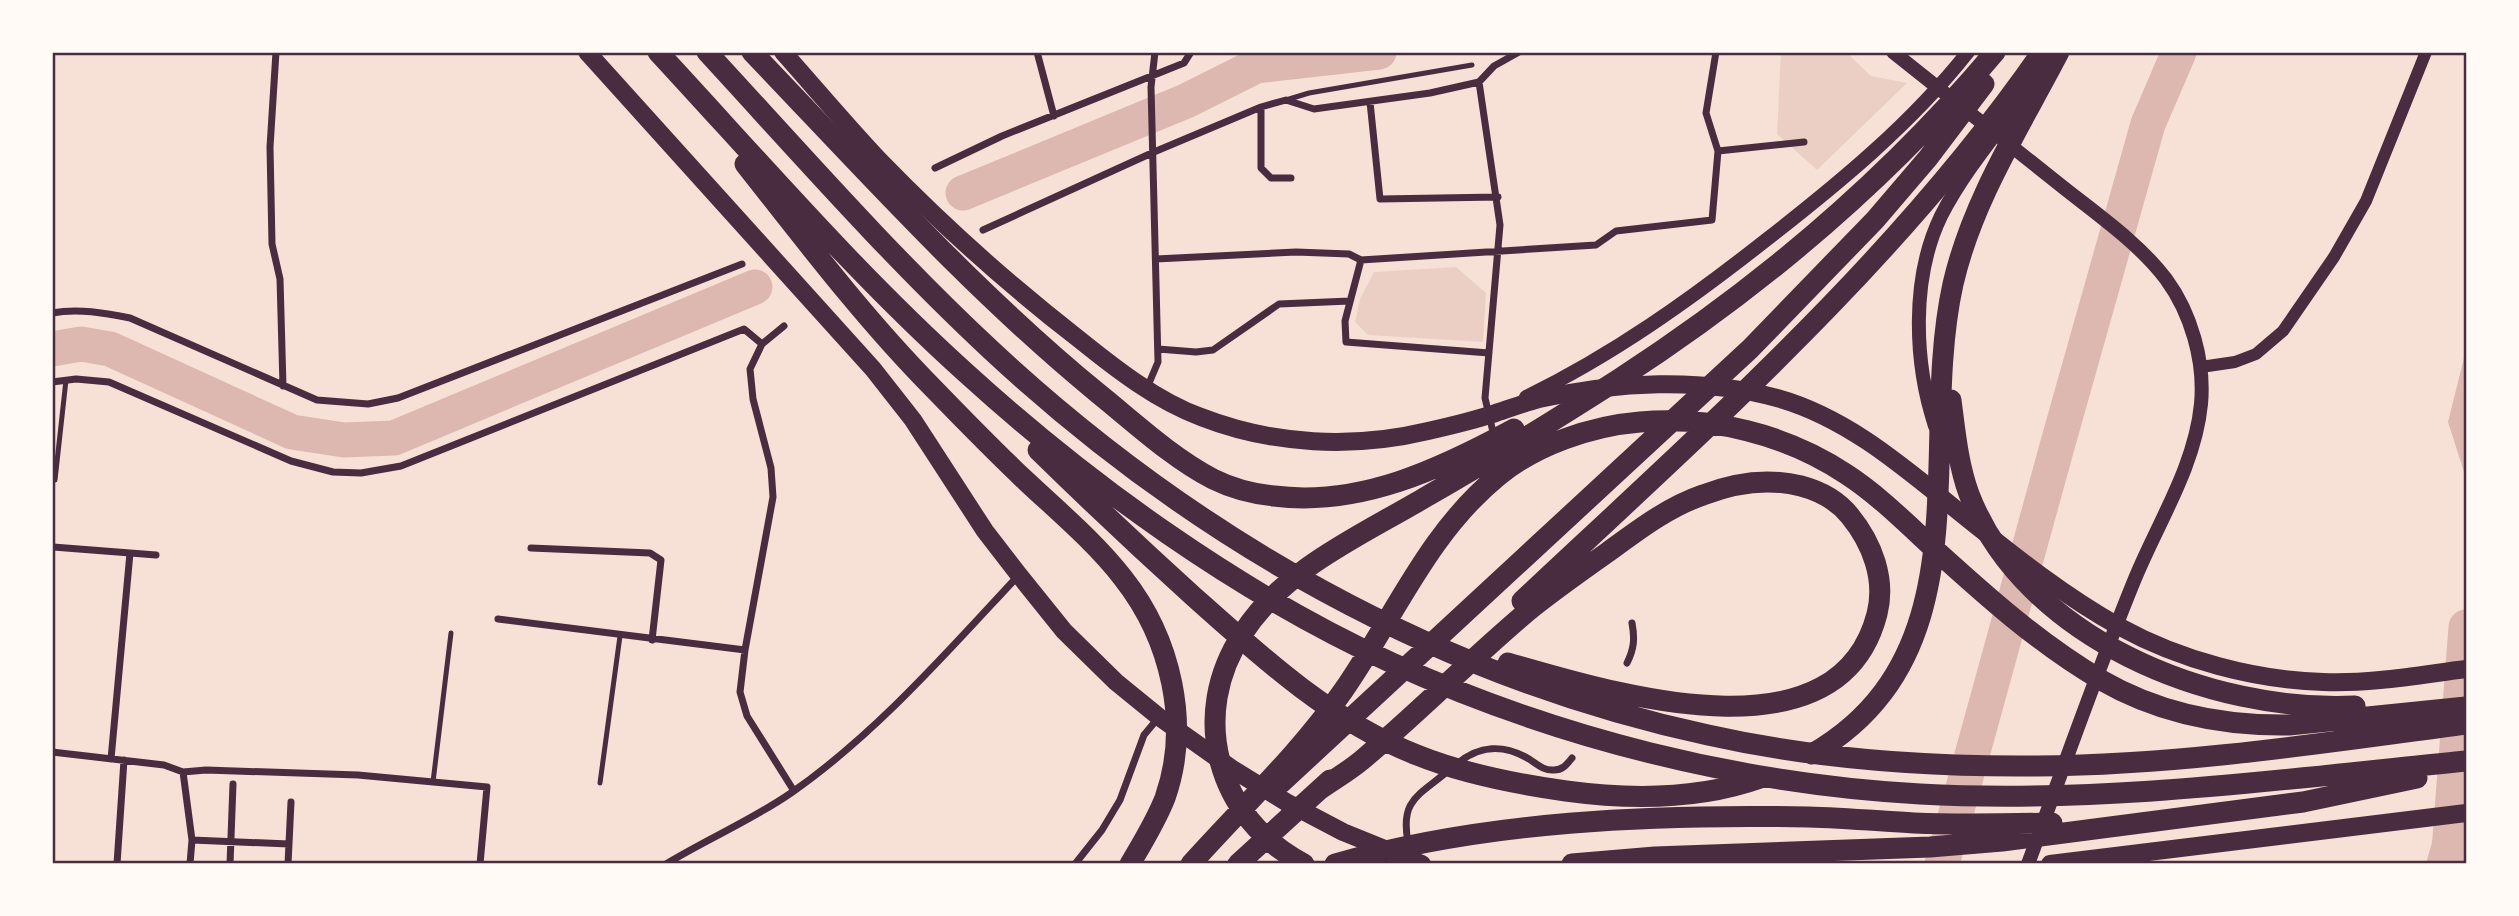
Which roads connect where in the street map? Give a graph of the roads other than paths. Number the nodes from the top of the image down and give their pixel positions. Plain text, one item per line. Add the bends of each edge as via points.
1 (276, 52) edge
2 (587, 52) edge
3 (645, 52) edge
4 (658, 52) edge
5 (707, 52) edge
6 (752, 52) edge
7 (783, 52) edge
8 (1037, 52) edge
9 (1155, 52) edge
10 (1191, 52) edge
11 (1519, 52) edge
12 (1716, 52) edge
13 (1894, 52) edge
14 (1968, 52) edge
15 (1995, 52) edge
16 (2004, 52) edge
17 (2042, 52) edge
18 (2057, 52) edge
19 (2426, 52) edge
20 (1509, 55) edge
21 (1472, 65) dead end
22 (1152, 82) junction
23 (1479, 82) junction
24 (1940, 88) junction
25 (1286, 100) junction
26 (1370, 102) junction
27 (1261, 107) junction
28 (1054, 116) junction
29 (1997, 133) junction
30 (1804, 142) dead end
31 (1718, 151) junction
32 (1154, 152) junction
33 (935, 168) dead end
34 (1291, 178) dead end
35 (1498, 197) junction
36 (982, 230) dead end
37 (1498, 253) junction
38 (1156, 258) junction
39 (1361, 260) junction
40 (741, 264) dead end
41 (1350, 301) junction
42 (1948, 310) junction
43 (52, 313) edge
44 (784, 326) dead end
45 (1694, 327) junction
46 (762, 344) junction
47 (1158, 349) junction
48 (1489, 353) junction
49 (2201, 367) junction
50 (965, 373) junction
51 (66, 380) junction
52 (52, 382) edge
53 (283, 386) junction
54 (1146, 388) junction
55 (1490, 424) junction
56 (55, 480) dead end
57 (52, 548) edge
58 (531, 548) dead end
59 (130, 553) junction
60 (156, 555) dead end
61 (2018, 559) junction
62 (1018, 575) junction
63 (498, 619) dead end
64 (1632, 623) dead end
65 (452, 633) dead end
66 (1411, 634) junction
67 (620, 636) junction
68 (652, 640) junction
69 (745, 650) junction
70 (1446, 660) junction
71 (1627, 663) dead end
72 (1419, 666) junction
73 (2466, 669) edge
74 (2466, 697) edge
75 (2466, 707) edge
76 (1159, 717) junction
77 (2466, 724) edge
78 (52, 752) edge
79 (1572, 758) dead end
80 (111, 759) junction
81 (124, 760) junction
82 (2466, 761) edge
83 (2466, 767) edge
84 (183, 772) junction
85 (433, 782) junction
86 (600, 783) dead end
87 (233, 784) dead end
88 (1319, 790) junction
89 (794, 791) junction
90 (291, 802) dead end
91 (2466, 813) edge
92 (2159, 821) junction
93 (192, 840) junction
94 (231, 842) junction
95 (289, 844) junction
96 (117, 863) edge
97 (190, 863) edge
98 (230, 863) edge
99 (288, 863) edge
100 (480, 863) edge
101 (666, 863) edge
102 (1075, 863) edge
103 (1130, 863) edge
104 (1191, 863) edge
105 (1238, 863) edge
106 (1304, 863) edge
107 (1335, 863) edge
108 (1415, 863) edge
109 (1572, 863) edge
110 (2028, 863) edge
111 (2050, 863) edge

1 - 53 street via 270,146 272,244 280,279
2 - 62 main road via 873,369
3 - 103 highway via 923,378 1089,540 1140,601 1165,650 1175,702 1175,736 1165,797
4 - 50 highway via 889,299
5 - 66 highway via 837,195 1039,392 1185,508 1321,591
6 - 45 highway via 962,271 1076,375 1187,464 1243,489 1272,496 1338,497 1395,483 1484,445
7 - 54 main road via 880,160 976,254 1054,320
8 - 28 street
9 - 22 street
10 - 22 street via 1184,63
11 - 20 street
12 - 31 street via 1706,113
13 - 24 main road
14 - 24 main road
15 - 45 highway via 1857,199 1787,259
16 - 72 highway via 1928,158 1814,285
17 - 70 highway via 1972,149 1846,290 1705,428
18 - 29 main road
18 - 42 highway via 1969,229
19 - 49 street via 2366,201 2283,331 2256,354
20 - 23 street
21 - 25 lane
22 - 28 street
22 - 32 street
23 - 26 street
23 - 35 street
24 - 29 main road
24 - 55 main road via 1850,172 1718,277 1648,327
25 - 26 street via 1314,109
25 - 27 street
26 - 35 street via 1380,199
27 - 32 street
27 - 34 street via 1261,168 1270,178
28 - 33 street
29 - 49 main road via 2145,255 2183,309
29 - 61 main road via 1940,218 1927,257 1919,337 1931,415 1945,457 1960,485
30 - 31 street
31 - 37 street via 1712,220 1616,230 1596,245
32 - 36 street
32 - 38 street
35 - 37 street
37 - 39 street
37 - 48 street
38 - 39 street via 1296,252 1349,254
38 - 47 street
39 - 41 street
40 - 53 street via 398,398 341,404
41 - 47 street via 1279,304 1213,350
41 - 48 street via 1346,341
42 - 50 highway via 1941,372 1936,527 1927,597 1909,649 1877,698 1835,740 1780,771 1710,793 1647,797 1540,787 1415,755 1366,730 1264,659 1026,439
42 - 74 highway via 1954,422 1970,496 2014,567 2076,627 2150,667 2265,701 2320,707
43 - 53 street via 102,312 131,318
44 - 46 street
45 - 106 highway via 1489,460 1312,564 1275,594 1243,632 1222,672 1216,702 1223,772 1237,805 1257,830
46 - 51 street via 744,329 401,466 361,473 333,472 290,461 109,382
46 - 69 street via 750,369 773,497
47 - 54 street via 1158,362
48 - 55 street via 1485,398
49 - 110 main road via 2196,435 2134,580
50 - 72 highway via 1055,448 1181,542 1387,661
51 - 52 street
51 - 56 lane
54 - 55 main road via 1198,416 1254,434 1308,442 1360,442
55 - 61 main road via 1535,400 1629,386 1694,384 1778,398 1868,442
57 - 59 street
58 - 68 street via 650,553 661,560
59 - 60 street
59 - 80 street
61 - 73 main road via 2126,630 2220,666 2321,682 2383,680
62 - 76 main road via 1064,631
62 - 89 street via 947,653 861,736
63 - 67 street
64 - 71 street via 1635,638
65 - 85 lane
66 - 70 highway
66 - 88 highway via 1577,683 1665,700 1770,704 1802,697 1833,681 1855,659 1874,628 1879,607 1877,566 1870,544 1846,510 1810,489 1747,483 1702,495 1669,511 1528,611 1360,762
67 - 68 street
67 - 86 lane
68 - 69 street
69 - 89 street via 740,692 747,716
70 - 77 highway via 1671,727 1842,757 1915,763 2039,766 2146,762
70 - 88 highway
72 - 82 highway via 1489,703 1687,762 1809,783 1914,794 2107,794
72 - 104 highway
75 - 104 highway via 2275,726 2183,714 2129,695 2031,633 1875,496 1814,456 1743,429 1662,420 1626,423 1593,430 1531,454 1475,496 1426,555 1360,666 1321,720
76 - 102 street via 1144,735 1120,800
76 - 108 main road via 1286,802
78 - 80 street
79 - 108 street via 1556,771 1500,748 1466,756 1408,807 1404,822
80 - 81 street
81 - 84 street
81 - 96 street
83 - 92 highway via 2303,802
84 - 85 street via 358,775
84 - 93 street
85 - 100 street via 487,787
87 - 94 street
88 - 105 highway
89 - 101 street
90 - 95 street
91 - 111 main road
92 - 107 highway via 1998,824 1729,817 1605,822 1452,837
92 - 109 highway via 1965,845
93 - 94 street
93 - 97 street
94 - 95 street
94 - 98 street
95 - 99 street

